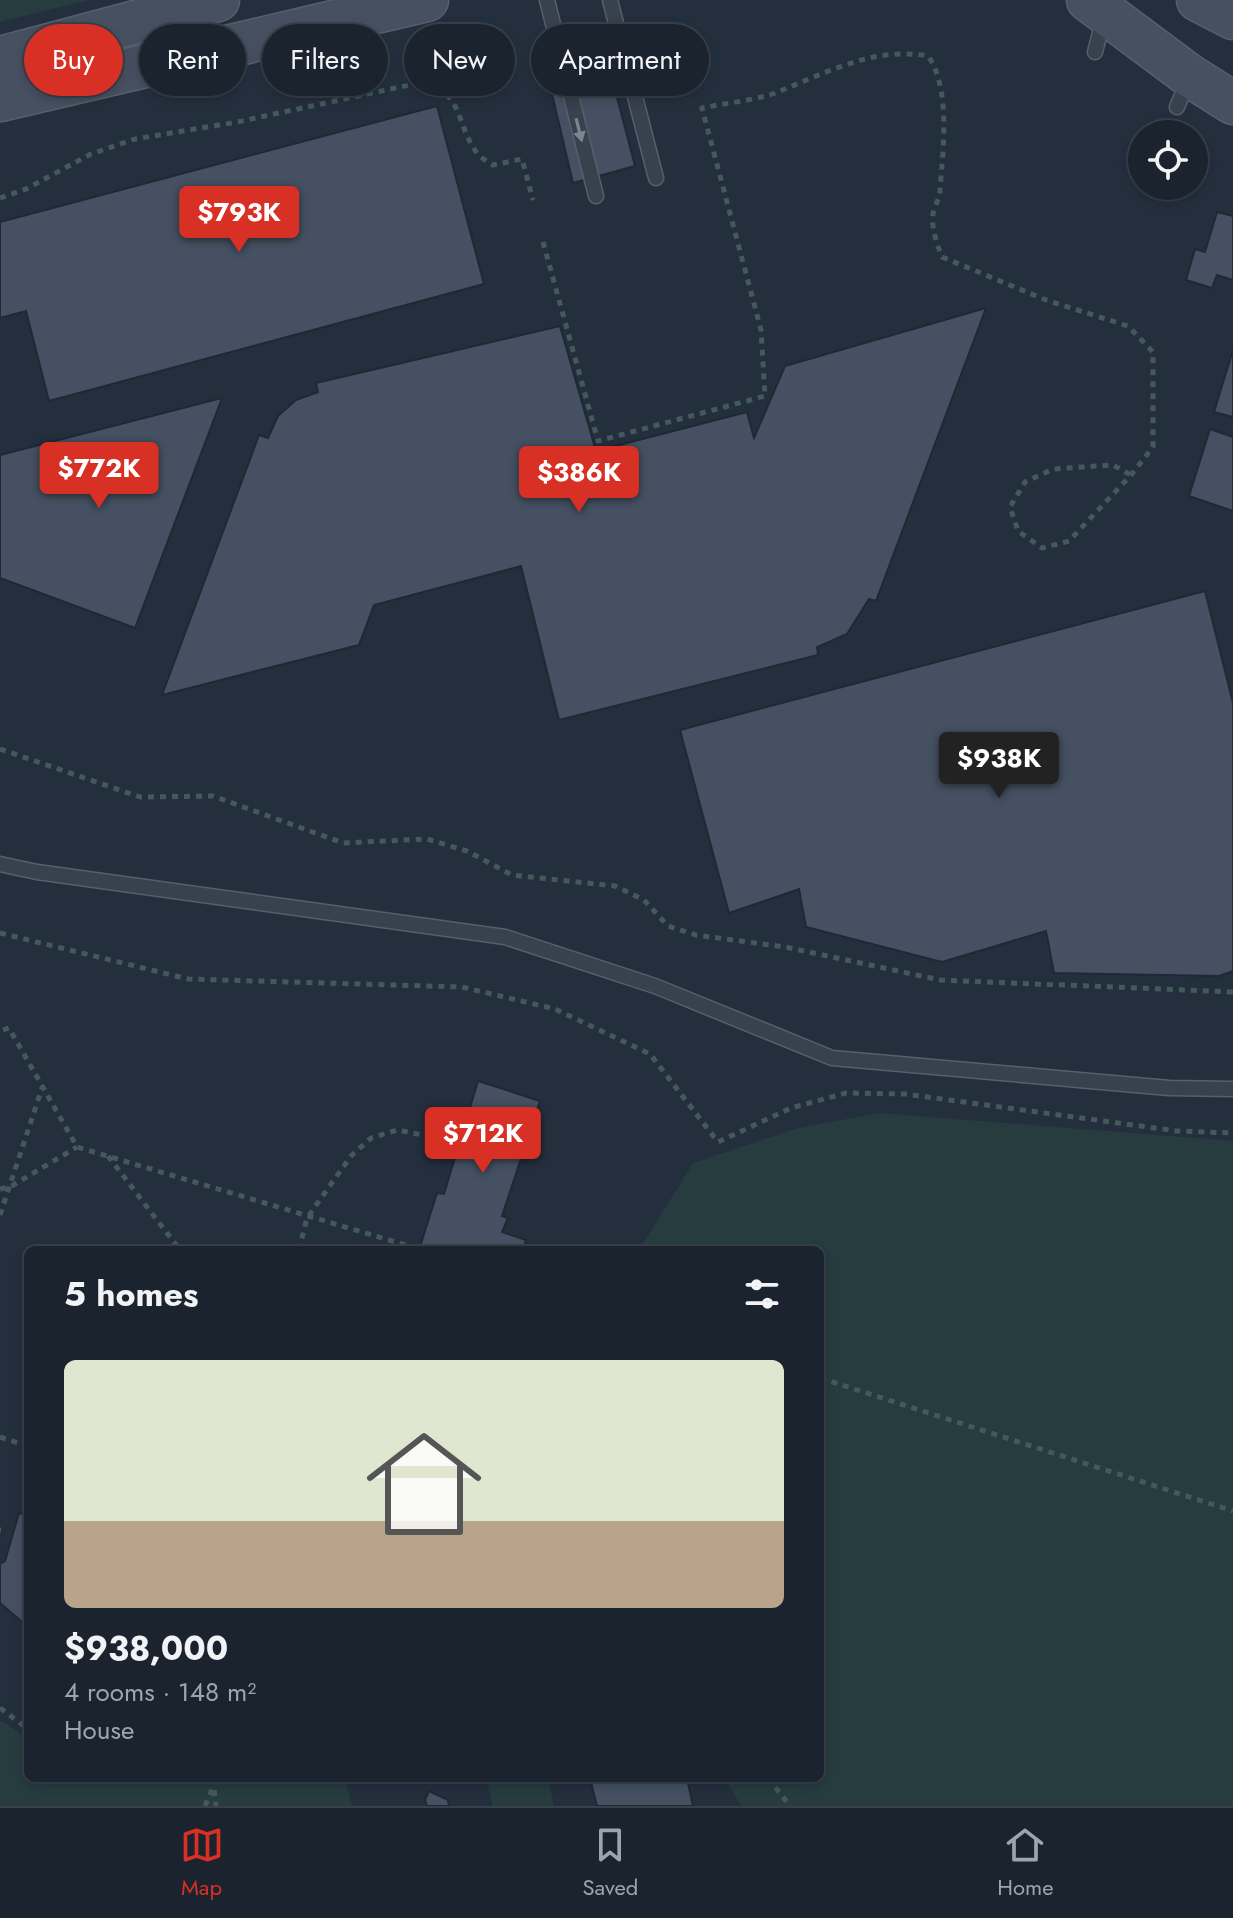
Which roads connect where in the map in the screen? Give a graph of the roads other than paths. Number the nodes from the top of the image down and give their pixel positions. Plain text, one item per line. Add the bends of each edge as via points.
1 (218, 0) edge
2 (427, 0) edge
3 (547, 0) edge
4 (610, 0) edge
5 (1198, 0) edge
6 (1233, 18) edge
7 (1096, 21) edge
8 (0, 58) edge
9 (0, 100) edge
10 (1233, 103) edge
11 (656, 178) dead end
12 (596, 196) dead end
13 (0, 864) edge
14 (1233, 1089) edge

1 - 8 main road
2 - 9 main road
3 -> 12 lane
4 - 11 lane
5 - 6 main road
7 - 10 main road via 1184,91
13 - 14 lane via 505,937 655,986 832,1058

